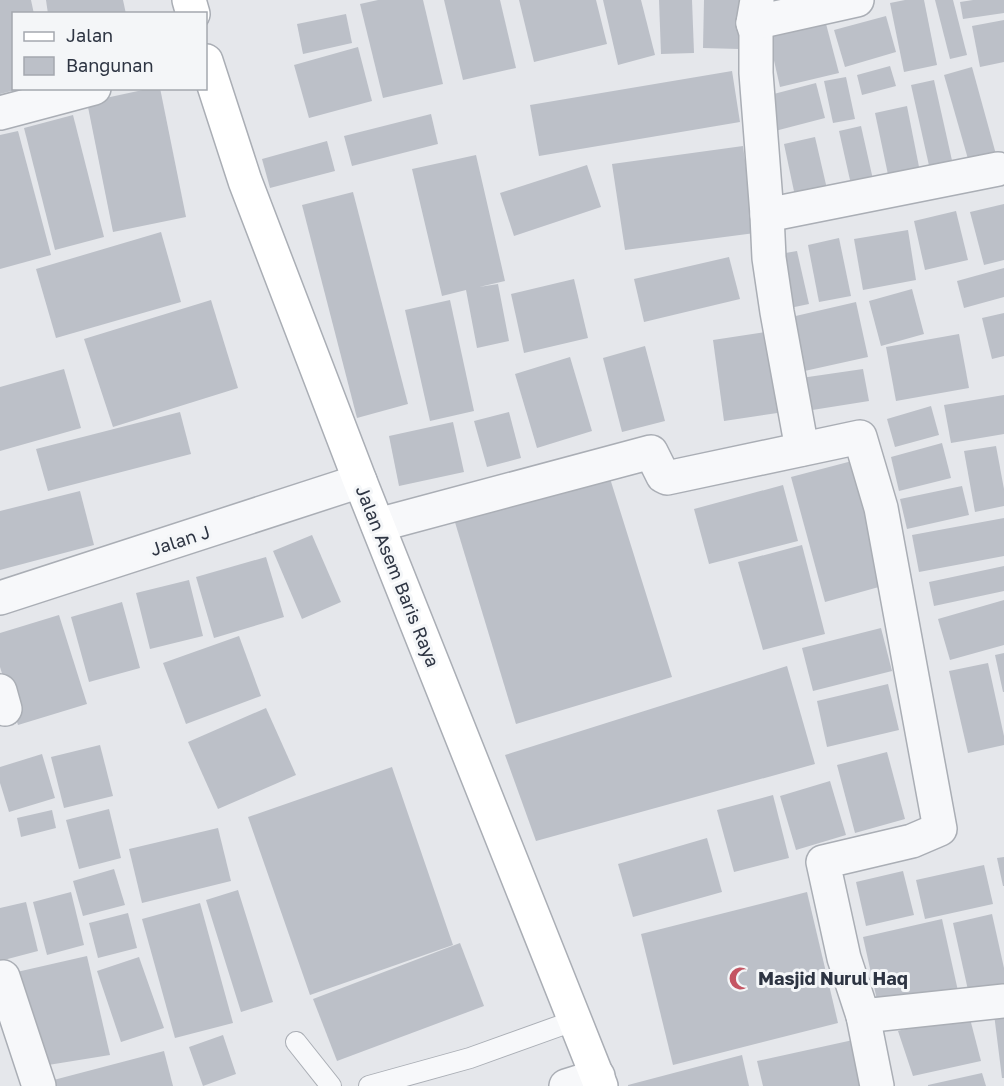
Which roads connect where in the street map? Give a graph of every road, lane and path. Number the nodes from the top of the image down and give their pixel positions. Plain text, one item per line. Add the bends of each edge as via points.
1 (857, 0) edge
2 (755, 11) edge
3 (207, 64) edge
4 (86, 90) edge
5 (0, 113) edge
6 (998, 169) dead end
7 (767, 215) junction
8 (802, 449) junction
9 (360, 481) junction
10 (378, 525) junction
11 (0, 598) edge
12 (3, 977) dead end
13 (1004, 1001) edge
14 (863, 1016) junction
15 (576, 1020) junction
16 (296, 1042) dead end
17 (599, 1081) edge
18 (39, 1086) edge
19 (332, 1086) edge
20 (369, 1086) edge
21 (566, 1086) edge
22 (877, 1086) edge

1 - 2 street
2 - 7 street
3 - 9 street, Jalan Asem Baris Raya via 245,181
4 - 5 street
6 - 7 street
7 - 8 street via 775,301
8 - 10 street via 667,478 651,452
8 - 14 street via 860,437 881,508 940,829 912,841 823,862 844,958
9 - 10 street, Jalan Asem Baris Raya
9 - 11 street, Jalan J
10 - 15 street, Jalan Asem Baris Raya
12 - 18 street
13 - 14 street
14 - 22 street
15 - 17 street, Jalan Asem Baris Raya
15 - 20 lane via 470,1058
16 - 19 lane
17 - 21 street

